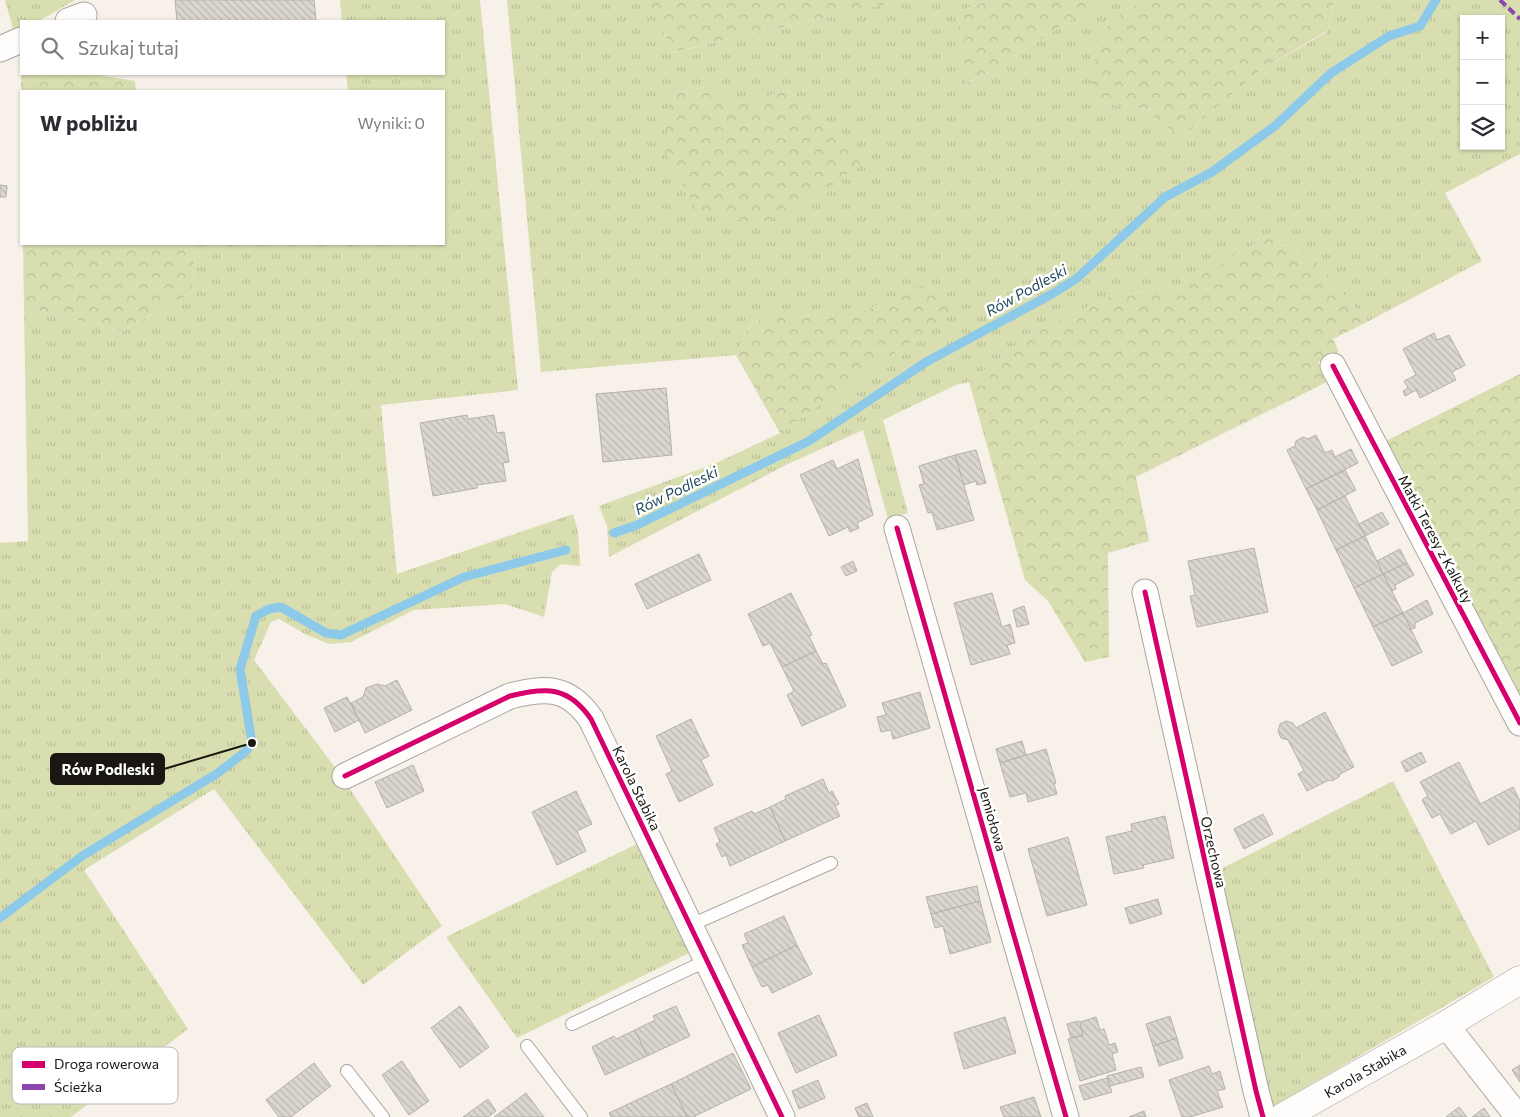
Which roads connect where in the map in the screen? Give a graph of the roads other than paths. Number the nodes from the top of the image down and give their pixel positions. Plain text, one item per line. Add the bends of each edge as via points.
1 (20, 40) edge
2 (0, 49) edge
3 (1333, 366) dead end
4 (897, 528) dead end
5 (1145, 592) dead end
6 (1520, 722) edge
7 (344, 776) dead end
8 (831, 863) dead end
9 (691, 925) junction
10 (708, 960) junction
11 (1520, 980) edge
12 (572, 1024) dead end
13 (1446, 1025) junction
14 (527, 1046) dead end
15 (348, 1070) dead end
16 (383, 1117) edge
17 (581, 1117) edge
18 (782, 1117) edge
19 (1066, 1117) edge
20 (1263, 1117) edge
21 (1284, 1117) edge
22 (1518, 1117) edge

1 - 2 street
3 - 6 street, Matki Teresy z Kalkuty
4 - 19 street, Jemiołowa
5 - 20 street, Orzechowa
7 - 9 street, Karola Stabika via 510,696 534,690 552,691 574,699 591,718
8 - 9 lane
9 - 10 street, Karola Stabika
10 - 12 lane
10 - 18 street, Karola Stabika
11 - 13 street, Karola Stabika
13 - 21 street, Karola Stabika
13 - 22 street
14 - 17 lane
15 - 16 lane

